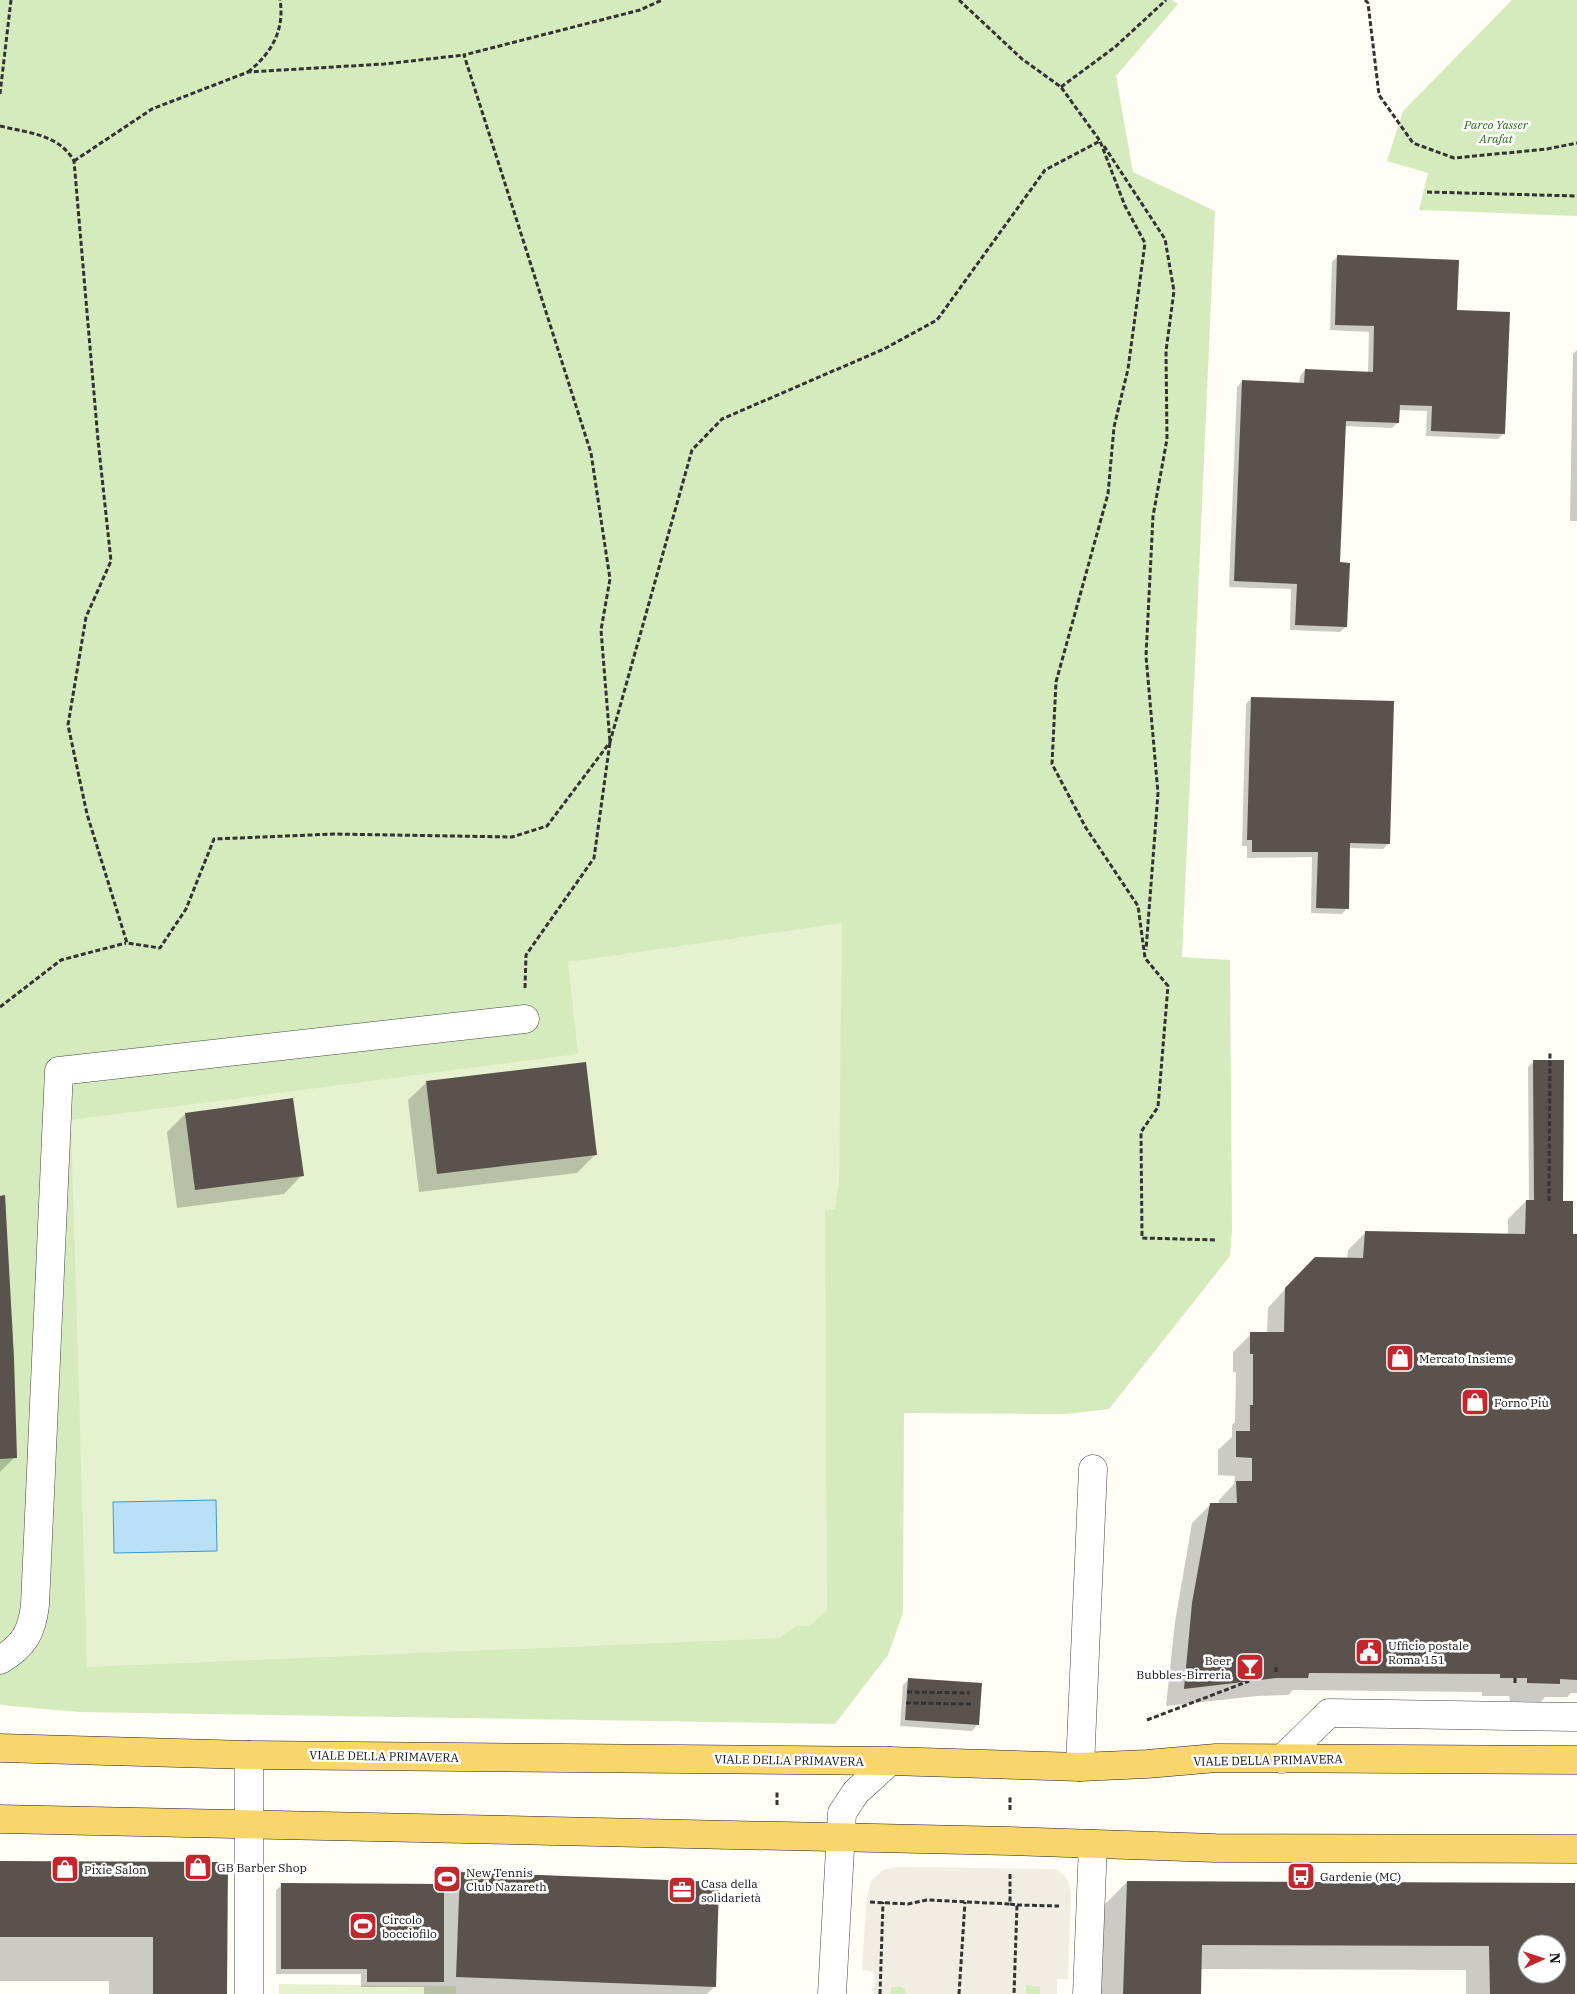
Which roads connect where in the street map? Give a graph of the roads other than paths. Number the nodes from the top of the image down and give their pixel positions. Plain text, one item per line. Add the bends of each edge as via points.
1 (525, 1019) road end
2 (1093, 1469) dead end
3 (0, 1660) edge
4 (1577, 1717) edge
5 (0, 1748) edge
6 (249, 1755) junction
7 (1282, 1759) junction
8 (1577, 1760) edge
9 (890, 1761) junction
10 (1080, 1766) junction
11 (0, 1819) edge
12 (250, 1825) junction
13 (839, 1838) junction
14 (1093, 1844) junction
15 (1577, 1849) edge
16 (249, 1994) edge
17 (832, 1994) edge
18 (1087, 1994) edge

1 - 3 street via 59,1071 35,1605 30,1632 17,1648
2 - 10 street
4 - 7 street via 1329,1713
5 - 6 main road, VIALE DELLA PRIMAVERA
6 - 9 main road, VIALE DELLA PRIMAVERA
6 - 12 street
7 - 8 main road, VIALE DELLA PRIMAVERA
7 - 10 main road, VIALE DELLA PRIMAVERA via 1216,1758
9 - 10 main road, VIALE DELLA PRIMAVERA
9 - 13 street via 863,1785 845,1807
11 - 12 main road
12 - 13 main road
12 - 16 street
13 - 14 main road
13 - 17 street
14 - 15 main road via 1214,1848
14 - 18 street

